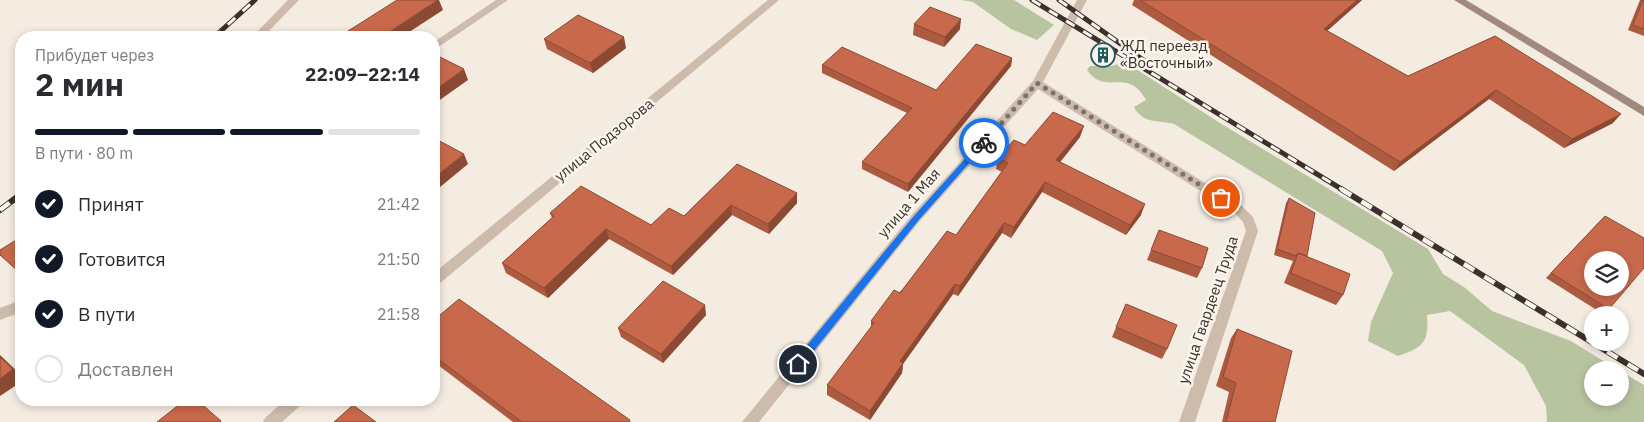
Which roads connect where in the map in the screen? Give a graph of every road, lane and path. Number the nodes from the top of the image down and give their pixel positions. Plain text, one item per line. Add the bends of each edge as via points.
1 (294, 0) edge
2 (503, 0) edge
3 (774, 0) edge
4 (1082, 0) edge
5 (1459, 0) edge
6 (263, 31) edge
7 (440, 43) edge
8 (1037, 83) junction
9 (1644, 112) edge
10 (440, 275) edge
11 (15, 308) edge
12 (0, 314) edge
13 (289, 406) edge
14 (271, 422) edge
15 (750, 422) edge
16 (1187, 422) edge

1 - 6 street
2 - 7 street
3 - 10 street, улица Подзорова
4 - 8 street, улица 1 Мая
5 - 9 main road
8 - 15 street, улица 1 Мая via 916,219
8 - 16 street, улица Гвардеец Труда via 1238,209 1249,220 1252,231
11 - 12 street
13 - 14 street

